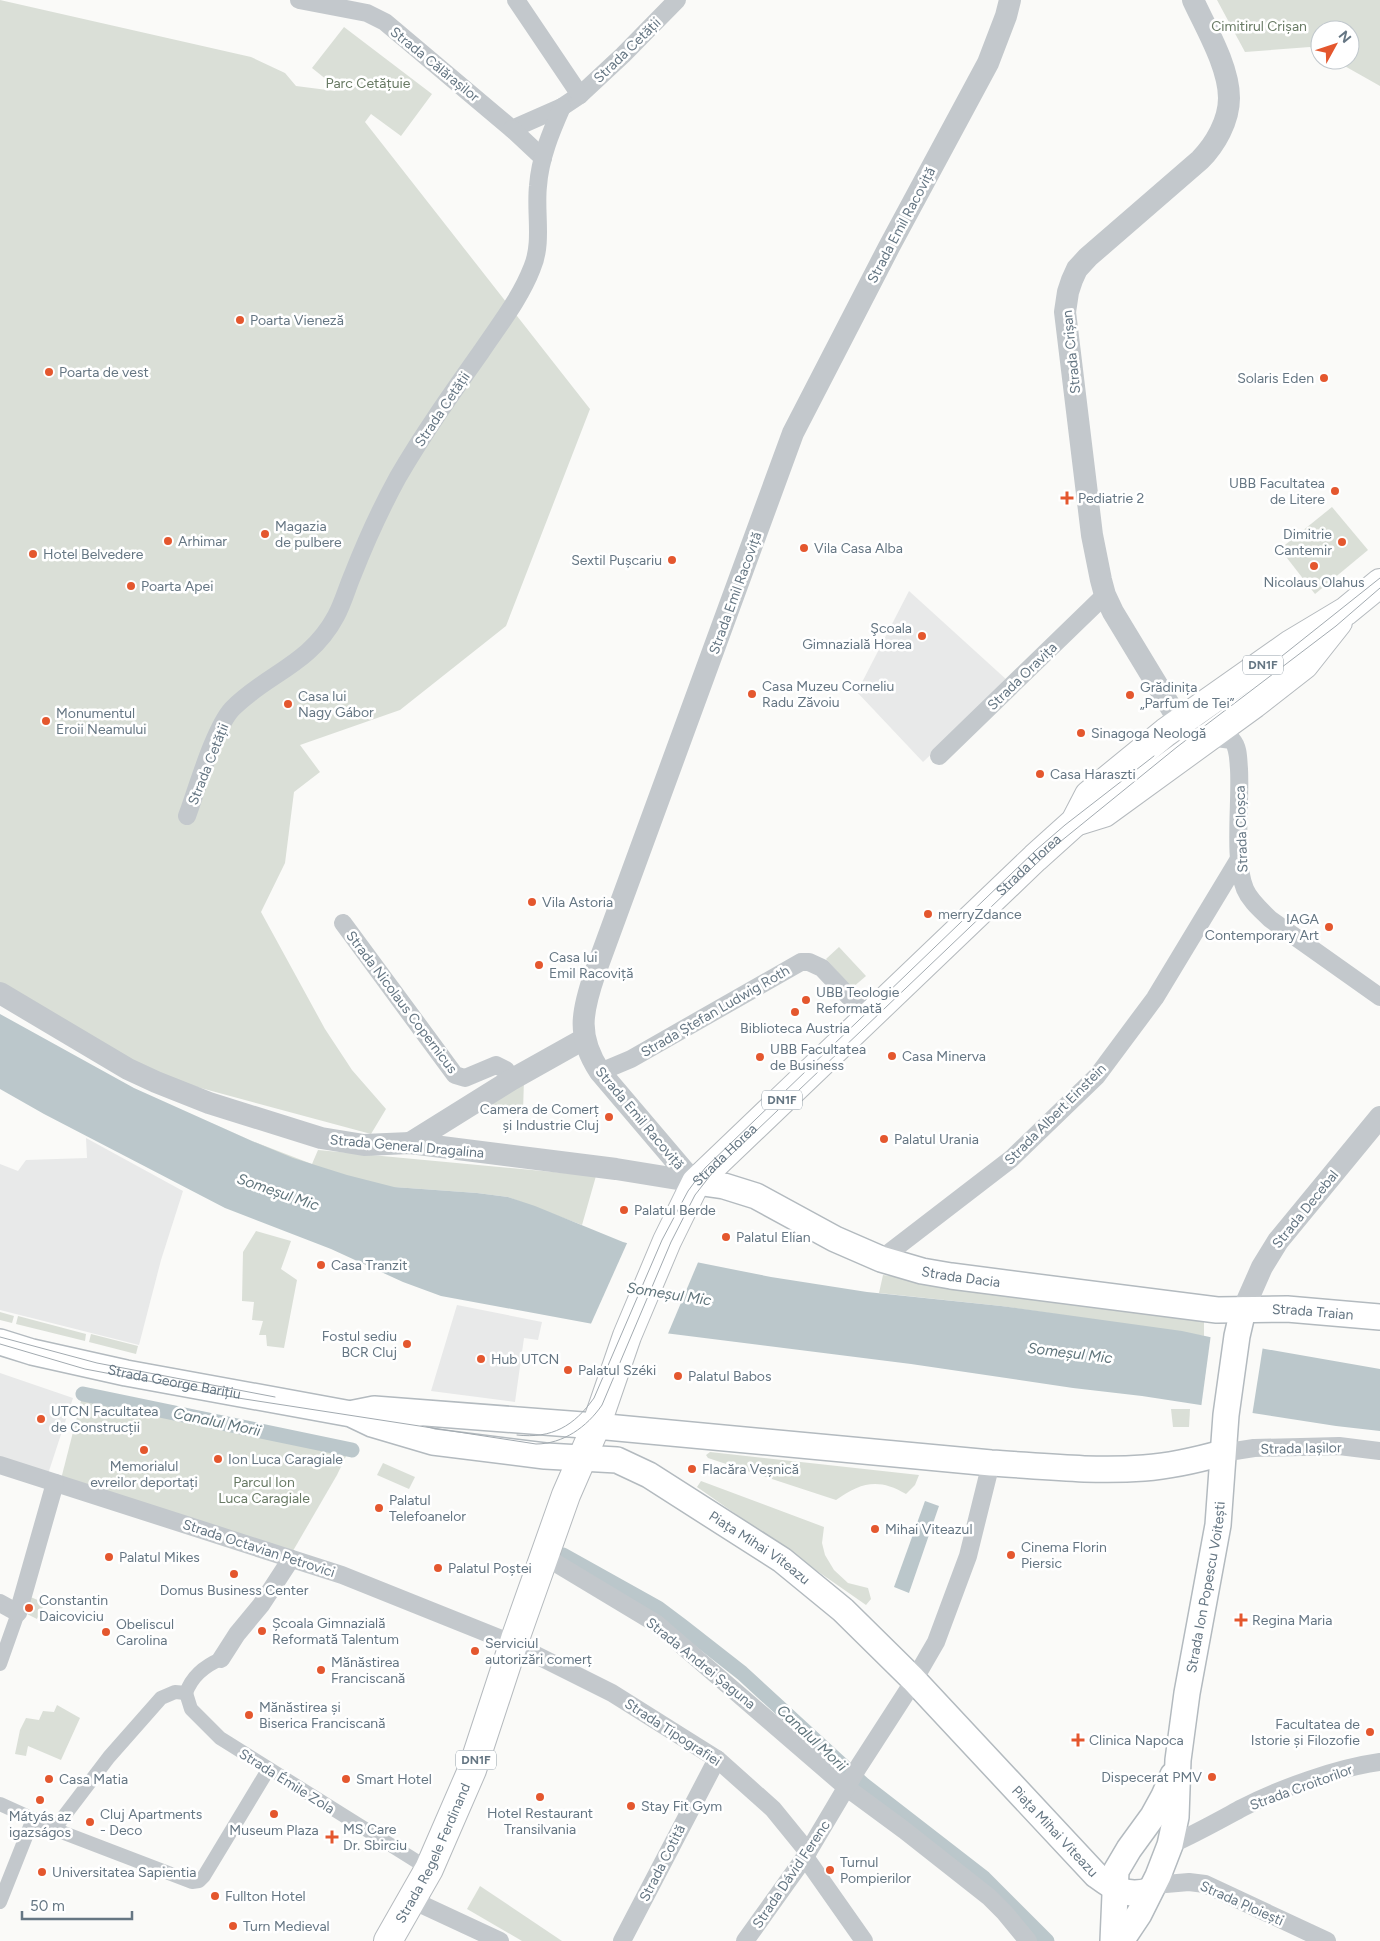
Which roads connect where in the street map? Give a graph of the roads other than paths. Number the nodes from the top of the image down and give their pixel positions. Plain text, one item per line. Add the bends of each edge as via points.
1 (299, 0) edge
2 (516, 0) edge
3 (677, 0) edge
4 (1010, 0) edge
5 (1193, 0) edge
6 (580, 95) junction
7 (562, 107) junction
8 (512, 129) junction
9 (543, 158) junction
10 (1380, 582) edge
11 (1105, 595) junction
12 (1346, 611) junction
13 (1181, 721) junction
14 (1208, 736) junction
15 (939, 756) dead end
16 (187, 816) dead end
17 (1075, 822) junction
18 (1239, 860) junction
19 (343, 923) dead end
20 (0, 993) edge
21 (1380, 998) edge
22 (869, 1018) junction
23 (584, 1039) junction
24 (600, 1072) junction
25 (511, 1080) junction
26 (1380, 1117) edge
27 (650, 1130) junction
28 (410, 1143) junction
29 (626, 1171) junction
30 (696, 1182) junction
31 (881, 1259) junction
32 (1243, 1310) junction
33 (1380, 1317) edge
34 (0, 1342) edge
35 (351, 1414) junction
36 (596, 1426) junction
37 (1380, 1451) edge
38 (1222, 1453) junction
39 (582, 1458) junction
40 (991, 1463) junction
41 (0, 1464) edge
42 (56, 1483) junction
43 (544, 1556) junction
44 (291, 1559) junction
45 (0, 1603) edge
46 (18, 1612) junction
47 (513, 1645) junction
48 (216, 1661) joint
49 (0, 1664) edge
50 (914, 1679) junction
51 (186, 1693) junction
52 (717, 1758) junction
53 (1178, 1760) junction
54 (1380, 1762) edge
55 (268, 1770) junction
56 (848, 1786) junction
57 (0, 1804) edge
58 (33, 1819) junction
59 (55, 1828) junction
60 (1170, 1845) junction
61 (807, 1855) junction
62 (429, 1869) junction
63 (1151, 1888) junction
64 (1116, 1889) junction
65 (412, 1900) junction
66 (0, 1902) edge
67 (388, 1941) edge
68 (500, 1941) edge
69 (622, 1941) edge
70 (745, 1941) edge
71 (864, 1941) edge
72 (1028, 1941) edge
73 (1113, 1941) edge
74 (1121, 1941) edge
75 (1327, 1941) edge

1 - 8 street, Strada Călărașilor via 367,13 384,22
2 - 6 street
3 - 6 street, Strada Cetății
4 - 23 street, Strada Emil Racoviță via 988,63 793,433 595,973 584,1009
5 - 11 street, Strada Crișan via 1227,84 1229,99 1224,122 1211,148 1200,160 1108,238 1077,269 1066,305 1092,536
6 - 7 street, Strada Cetății
7 - 8 street
7 - 9 street, Strada Cetății
8 - 9 street, Strada Călărașilor
9 - 16 street, Strada Cetății via 538,186 536,258 524,286 398,477 371,531 337,615 326,632 294,664 240,702 224,720
10 - 12 main road, Strada Horea / DN1F
11 - 13 street, Strada Crișan
11 - 15 street, Strada Oravița
12 - 13 main road, Strada Horea / DN1F via 1291,644
12 - 14 main road, Strada Horea / DN1F via 1304,665
13 - 14 street, Strada Crișan via 1191,730
13 - 17 main road, Strada Horea / DN1F via 1089,795
14 - 17 main road, Strada Horea / DN1F via 1104,813
14 - 18 street, Strada Cloșca via 1232,740 1237,748
17 - 22 main road, Strada Horea / DN1F
18 - 21 street, Strada Cloșca via 1246,891 1270,919
18 - 31 street, Strada Albert Einstein via 1156,998 1097,1076 1011,1160
19 - 25 street, Strada Nicolaus Copernicus via 455,1075 465,1078 496,1064 506,1070
20 - 28 street, Strada General Dragalina via 128,1069 195,1098 328,1139 364,1145
22 - 24 street, Strada Ștefan Ludwig Roth via 822,968 801,962 631,1059
22 - 30 main road, Strada Horea / DN1F
23 - 24 street, Strada Emil Racoviță
23 - 25 street
24 - 27 street, Strada Emil Racoviță
25 - 28 street
26 - 32 street, Strada Decebal via 1278,1241 1262,1267
27 - 29 street via 652,1146 649,1155 638,1167
27 - 30 street, Strada Emil Racoviță
28 - 29 street, Strada General Dragalina
29 - 30 street, Strada General Dragalina
30 - 31 main road, Strada Dacia via 756,1196
30 - 36 main road, Strada Horea / DN1F via 627,1336
31 - 32 main road, Strada Dacia via 951,1276 1217,1310
32 - 33 main road, Strada Traian via 1287,1309
32 - 38 main road, Strada Ion Popescu Voitești
34 - 35 main road, Strada George Barițiu via 117,1371
35 - 36 main road, Strada George Barițiu via 374,1409
35 - 39 main road, Strada George Barițiu via 372,1424 433,1442
36 - 39 main road, Strada Regele Ferdinand / DN1F
36 - 40 main road
37 - 38 street, Strada Iașilor via 1339,1446 1254,1448
38 - 40 main road via 1176,1464 1127,1469
38 - 53 main road, Strada Ion Popescu Voitești via 1218,1524
39 - 43 main road, Strada Regele Ferdinand / DN1F
39 - 50 main road, Piața Mihai Viteazu via 617,1460 640,1470 782,1560 843,1610
40 - 50 street via 968,1556 936,1642
41 - 42 street, Strada Octavian Petrovici
42 - 44 street, Strada Octavian Petrovici
42 - 46 street
43 - 47 main road, Strada Regele Ferdinand / DN1F
43 - 56 street, Strada Andrei Șaguna via 657,1624
44 - 47 street, Strada Octavian Petrovici via 342,1576
44 - 48 street via 261,1605
45 - 46 street
46 - 49 street
47 - 52 street, Strada Tipografiei via 612,1694
47 - 62 main road, Strada Regele Ferdinand / DN1F via 472,1770
48 - 51 street via 195,1676
50 - 56 street, Strada Dávid Ferenc
50 - 64 main road, Piața Mihai Viteazu via 1084,1863
51 - 55 street, Strada Émile Zola via 191,1709 220,1738
51 - 59 street via 175,1692 162,1698 109,1758
52 - 61 street, Strada Tipografiei via 773,1809
52 - 69 street, Strada Cotită
53 - 60 main road, Strada Ion Popescu Voitești via 1176,1817
53 - 64 main road, Strada Ion Popescu Voitești via 1153,1816 1120,1862 1115,1878
54 - 60 street, Strada Croitorilor via 1340,1771 1266,1796
55 - 59 street via 199,1881 192,1882
55 - 62 street, Strada Émile Zola
56 - 61 street, Strada Dávid Ferenc
56 - 72 street, Strada Andrei Șaguna via 988,1897
57 - 58 street
58 - 59 street
58 - 66 street
60 - 63 main road, Strada Ion Popescu Voitești
61 - 70 street, Strada Dávid Ferenc
61 - 71 street, Strada Tipografiei
62 - 65 main road, Strada Regele Ferdinand / DN1F
63 - 64 main road, Piața Mihai Viteazu via 1132,1894
63 - 74 main road, Strada Ion Popescu Voitești
63 - 75 street, Strada Ploiești via 1189,1882 1205,1884
64 - 73 main road, Strada Ion Popescu Voitești
65 - 67 main road, Strada Regele Ferdinand / DN1F
65 - 68 street

